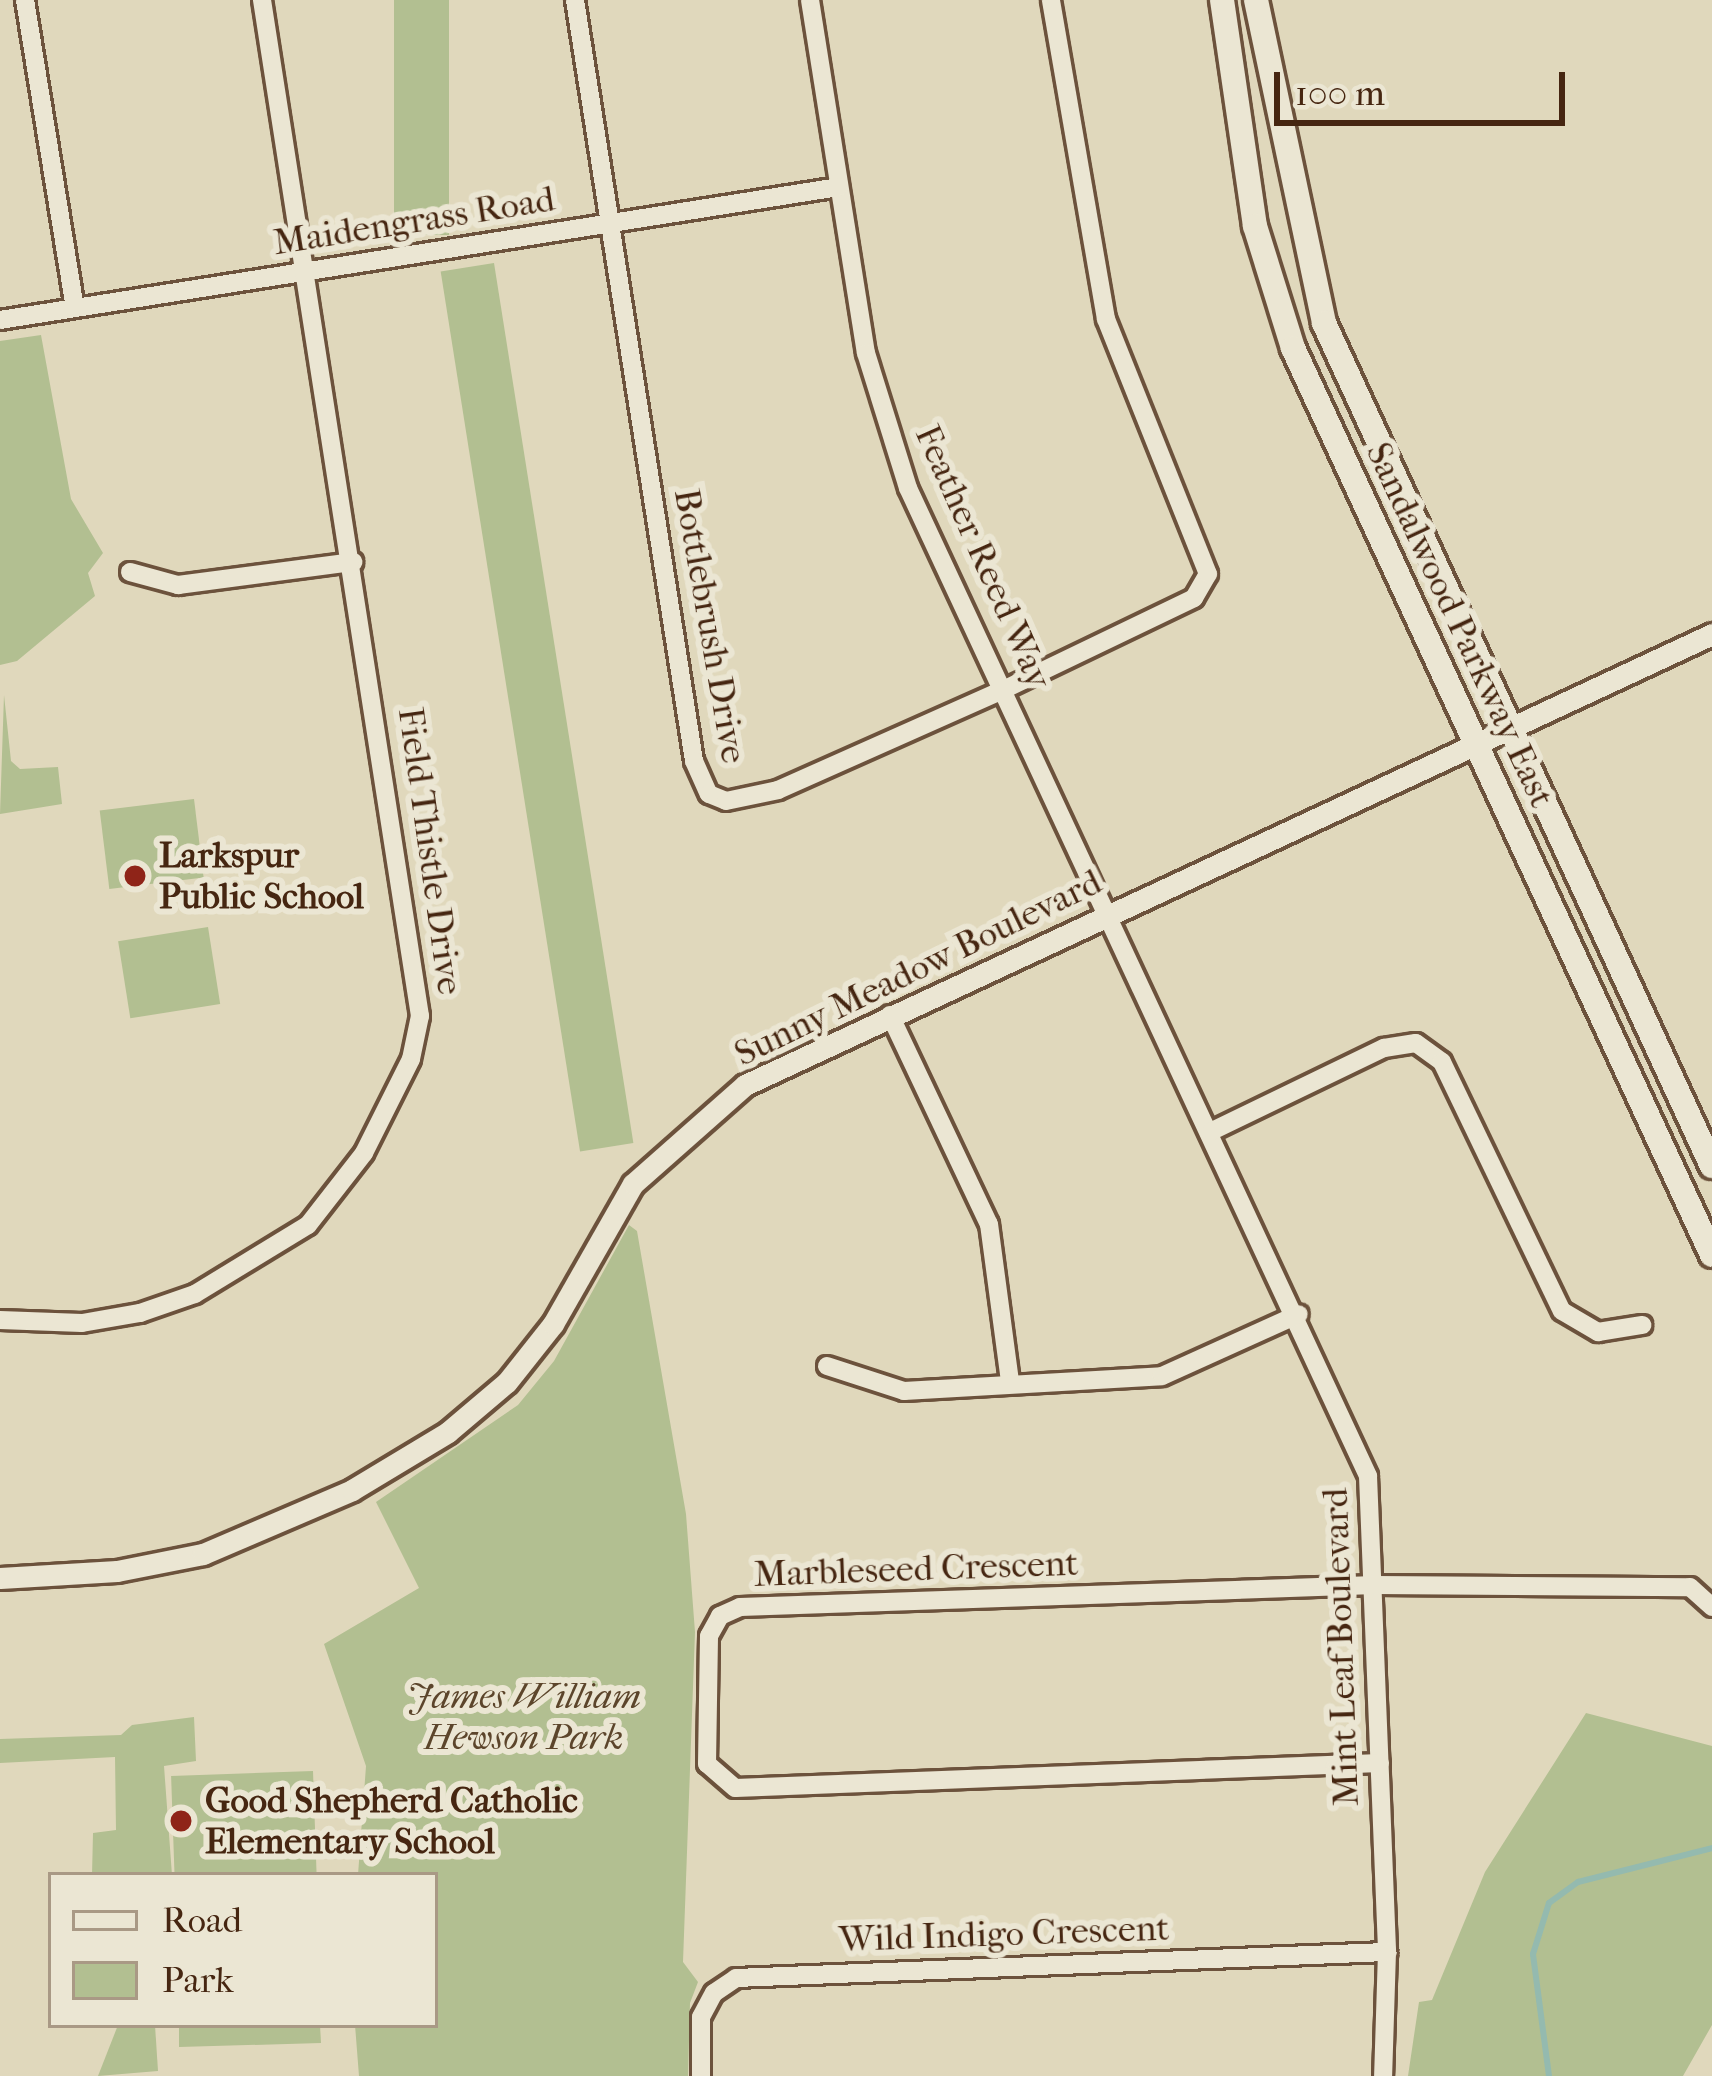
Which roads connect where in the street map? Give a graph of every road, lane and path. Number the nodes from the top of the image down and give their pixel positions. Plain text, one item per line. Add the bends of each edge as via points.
1 (25, 0) edge
2 (262, 0) edge
3 (575, 0) edge
4 (810, 0) edge
5 (1051, 0) edge
6 (1222, 0) edge
7 (1256, 0) edge
8 (839, 187) junction
9 (612, 224) junction
10 (307, 272) junction
11 (75, 308) junction
12 (0, 320) edge
13 (353, 562) junction
14 (130, 572) dead end
15 (1712, 634) edge
16 (1004, 690) junction
17 (1511, 723) junction
18 (1474, 741) junction
19 (1109, 912) junction
20 (890, 1015) junction
21 (1212, 1131) junction
22 (1712, 1166) edge
23 (1712, 1255) edge
24 (1299, 1314) junction
25 (0, 1320) edge
26 (1642, 1325) dead end
27 (827, 1366) dead end
28 (1010, 1382) junction
29 (0, 1578) edge
30 (1376, 1586) junction
31 (1712, 1607) edge
32 (1380, 1763) junction
33 (1388, 1952) junction
34 (701, 2076) edge
35 (1383, 2076) edge

1 - 11 street
2 - 10 street, Field Thistle Drive
3 - 9 street
4 - 8 street, Feather Reed Way
5 - 16 street via 1106,319 1208,574 1194,598
6 - 18 main road, Sandalwood Parkway East via 1255,226 1274,299
7 - 17 main road, Sandalwood Parkway East via 1324,323 1427,559
8 - 9 street, Maidengrass Road
8 - 16 street, Feather Reed Way via 866,353 908,488
9 - 10 street, Maidengrass Road
9 - 16 street, Bottlebrush Drive via 694,760 709,794 726,801 778,790
10 - 11 street, Maidengrass Road
10 - 13 street, Field Thistle Drive
11 - 12 street, Maidengrass Road
13 - 14 street via 178,585
13 - 25 street, Field Thistle Drive via 419,976 411,1059 330,1202 271,1251 195,1294 140,1313 82,1323
15 - 17 street, Sunny Meadow Boulevard
16 - 19 street, Feather Reed Way
17 - 18 street, Sunny Meadow Boulevard
17 - 22 main road, Sandalwood Parkway East via 1601,936
18 - 19 street, Sunny Meadow Boulevard
18 - 23 main road, Sandalwood Parkway East
19 - 20 street, Sunny Meadow Boulevard
19 - 21 street, Mint Leaf Boulevard
20 - 28 street via 989,1224
20 - 29 street, Sunny Meadow Boulevard via 745,1085 652,1162 539,1344 448,1432 316,1510 242,1542 117,1571
21 - 24 street, Mint Leaf Boulevard
21 - 26 street via 1384,1048 1416,1043 1442,1062 1562,1311 1598,1332
24 - 28 street via 1162,1376
24 - 30 street, Mint Leaf Boulevard via 1368,1476
27 - 28 street via 904,1391
30 - 31 street via 1690,1587
30 - 32 street, Mint Leaf Boulevard
30 - 32 street, Marbleseed Crescent via 740,1607 720,1616 709,1636 707,1765 735,1788
32 - 33 street, Mint Leaf Boulevard
33 - 34 street, Wild Indigo Crescent via 736,1978 714,1993 701,2017
33 - 35 street, Mint Leaf Boulevard

